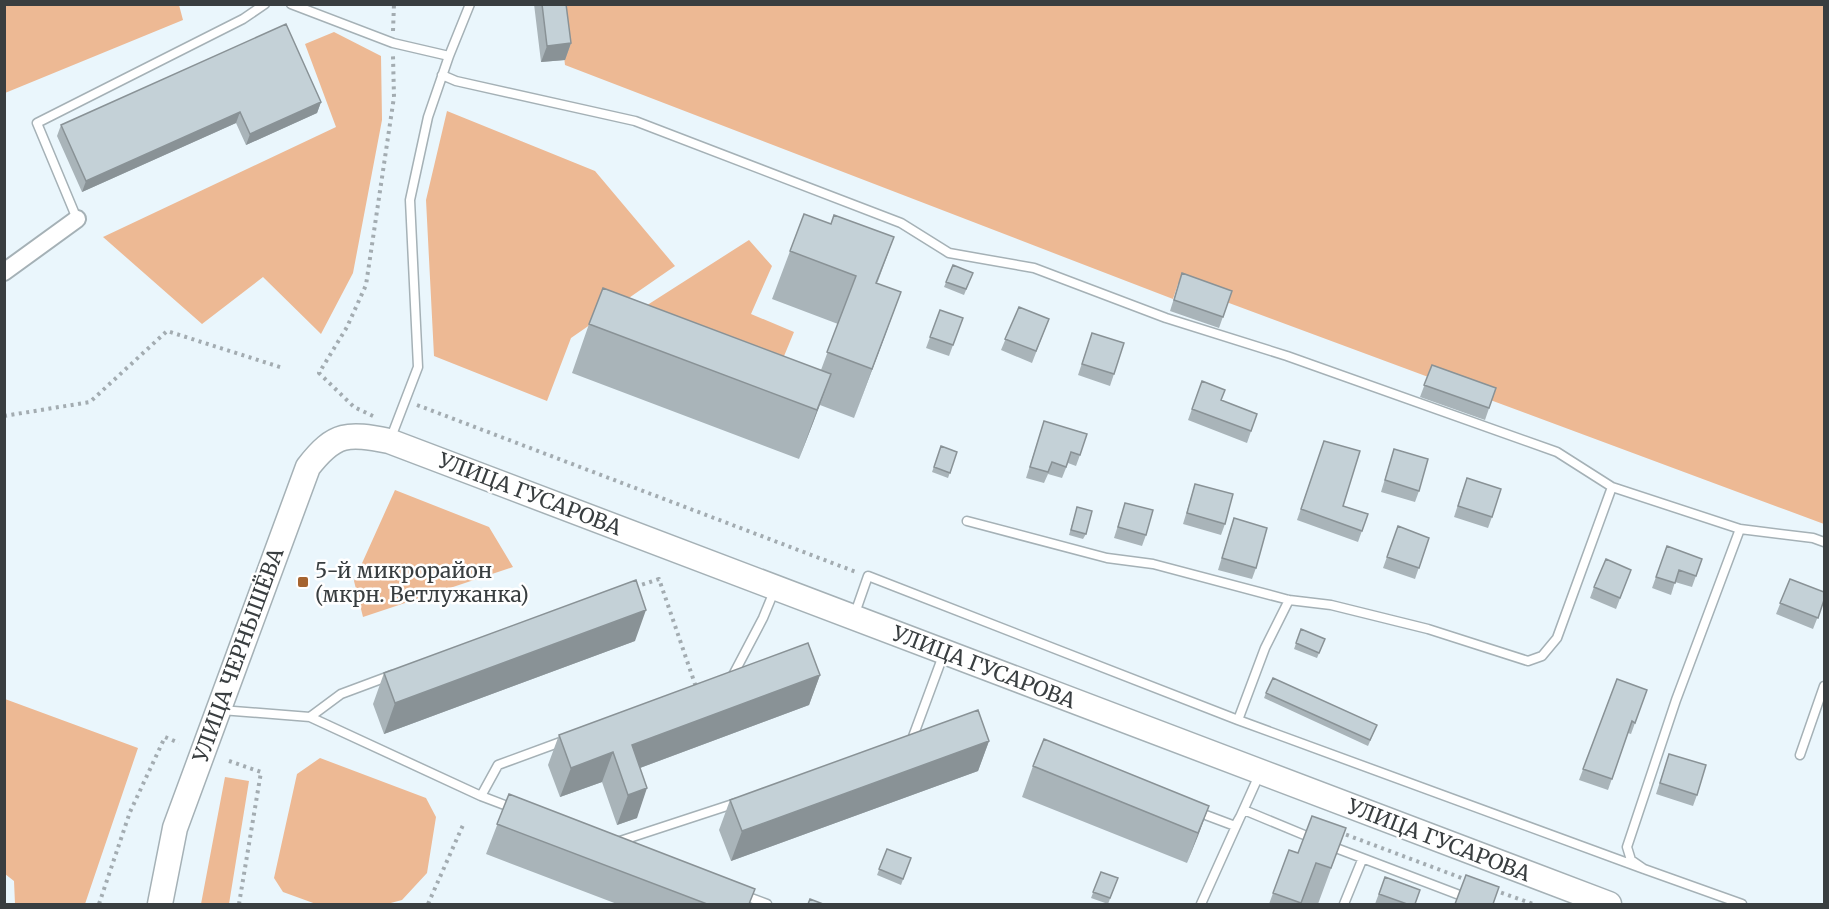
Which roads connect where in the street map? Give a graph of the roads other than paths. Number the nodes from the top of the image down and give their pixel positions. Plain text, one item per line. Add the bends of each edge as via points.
1 (266, 4) edge
2 (291, 4) edge
3 (470, 4) edge
4 (449, 56) junction
5 (442, 75) junction
6 (77, 219) joint
7 (4, 272) edge
8 (392, 433) junction
9 (358, 435) joint
10 (1612, 487) junction
11 (967, 521) dead end
12 (1740, 529) junction
13 (1824, 542) edge
14 (776, 586) junction
15 (1289, 600) junction
16 (854, 617) junction
17 (944, 653) junction
18 (397, 674) edge
19 (1824, 686) edge
20 (697, 689) edge
21 (218, 710) junction
22 (310, 717) junction
23 (1239, 720) junction
24 (576, 736) edge
25 (899, 749) edge
26 (1800, 755) dead end
27 (1261, 772) junction
28 (481, 796) junction
29 (742, 801) edge
30 (1181, 806) edge
31 (1244, 810) junction
32 (523, 813) edge
33 (1235, 826) junction
34 (619, 849) edge
35 (1362, 860) junction
36 (1644, 869) junction
37 (735, 893) edge
38 (160, 904) edge
39 (767, 904) edge
40 (1201, 904) edge
41 (1344, 904) edge
42 (1483, 904) edge
43 (1609, 904) edge
44 (1742, 904) edge

1 - 6 lane via 37,123
2 - 4 lane via 393,44
3 - 4 lane
4 - 5 lane
5 - 8 lane via 428,117 410,200 418,367
5 - 10 lane via 635,121 901,223 949,253 1034,268 1166,318 1287,356 1557,452
6 - 7 street
8 - 9 street, УЛИЦА ГУСАРОВА
8 - 14 street, УЛИЦА ГУСАРОВА
9 - 21 street, УЛИЦА ЧЕРНЫШЁВА via 336,439 321,449 308,467
10 - 12 lane
10 - 15 lane via 1557,638 1542,656 1528,661 1428,629 1331,605
11 - 15 lane
12 - 13 lane
12 - 36 lane via 1676,700 1627,847 1631,860
14 - 16 street, УЛИЦА ГУСАРОВА
14 - 20 lane via 733,676
15 - 23 lane via 1265,648
16 - 17 street, УЛИЦА ГУСАРОВА
16 - 23 lane via 868,576
17 - 25 lane via 910,746
17 - 27 street, УЛИЦА ГУСАРОВА
18 - 22 lane via 341,694
19 - 26 lane
21 - 22 lane
21 - 38 street, УЛИЦА ЧЕРНЫШЁВА via 175,828
22 - 28 lane
23 - 36 lane
24 - 28 lane via 498,765
27 - 31 lane
27 - 43 street, УЛИЦА ГУСАРОВА
28 - 32 lane
29 - 34 lane via 608,845
30 - 33 lane
31 - 33 lane
31 - 35 lane
33 - 40 lane
35 - 41 lane
35 - 42 lane
36 - 44 lane
37 - 39 lane

